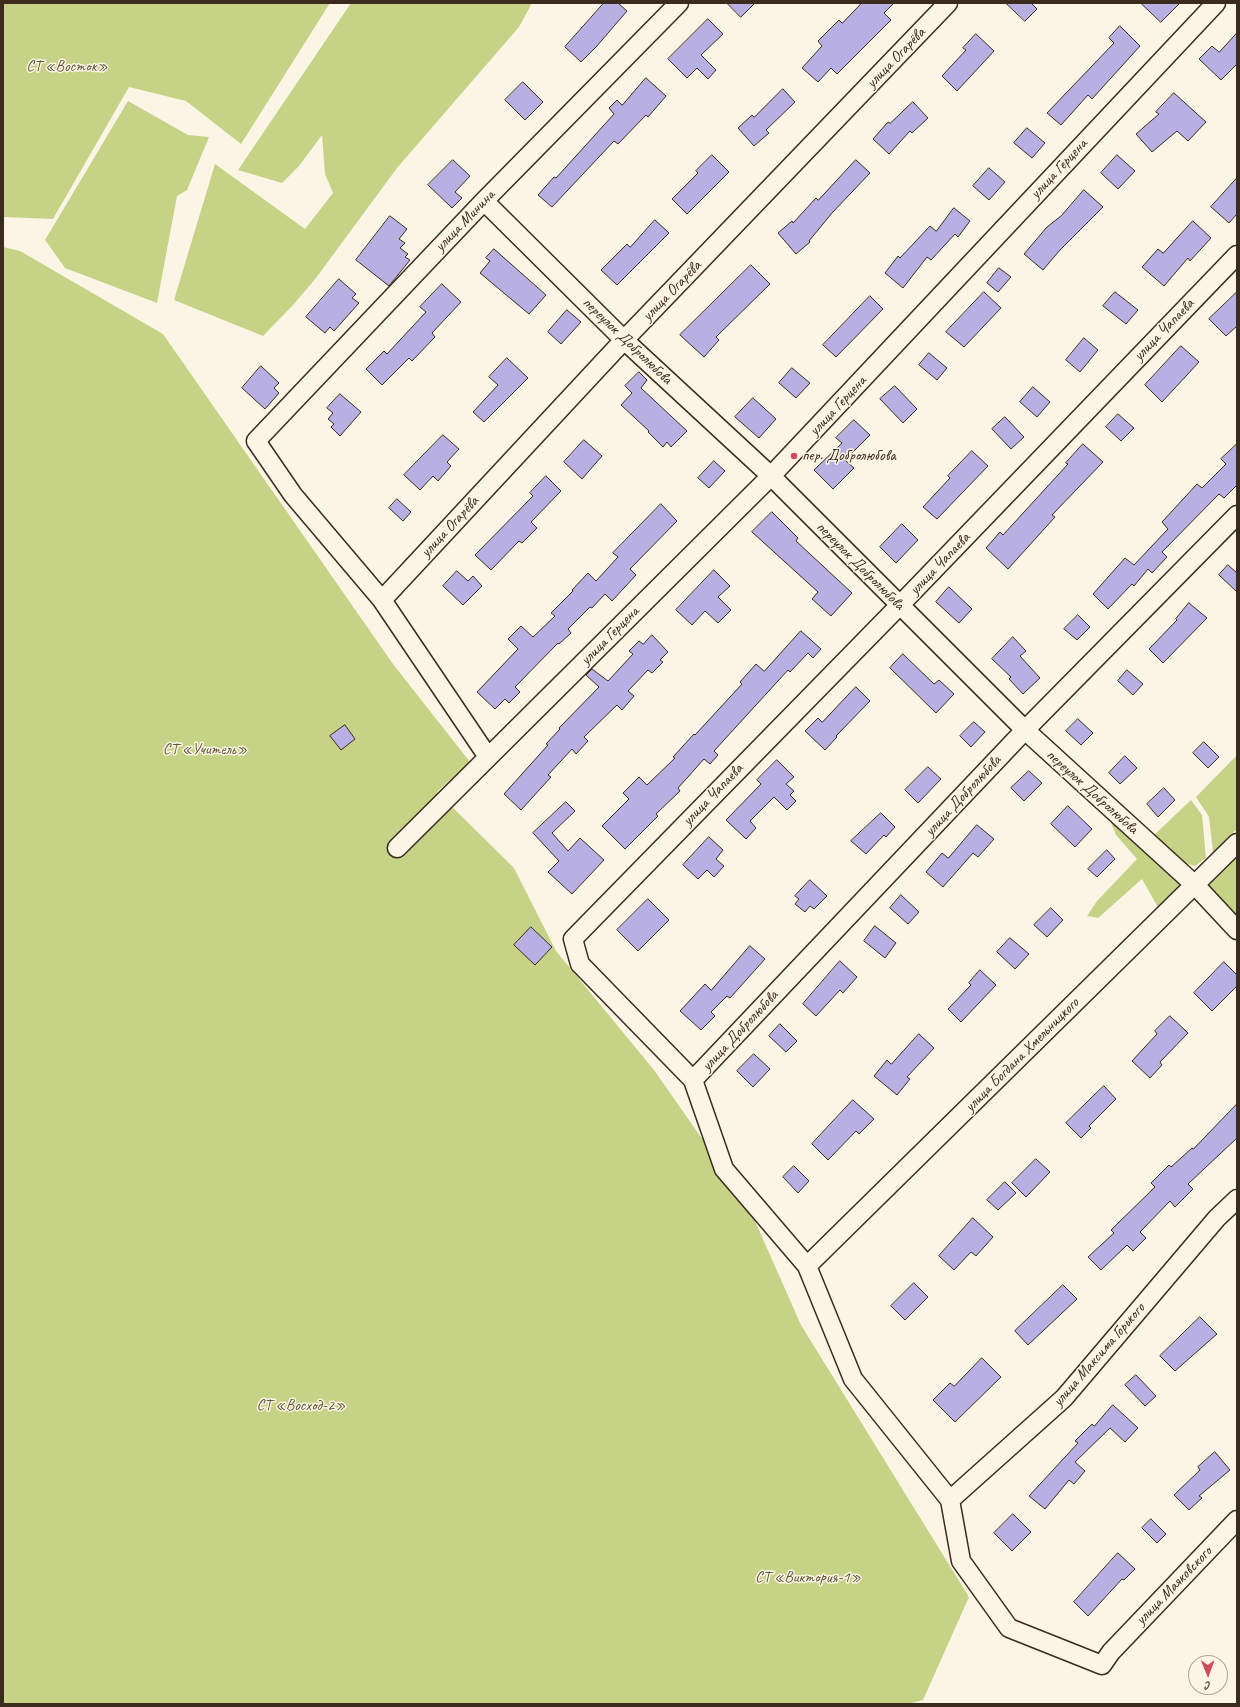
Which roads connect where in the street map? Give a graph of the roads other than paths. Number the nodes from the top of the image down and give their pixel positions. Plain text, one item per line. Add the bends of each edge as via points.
1 (680, 3) edge
2 (948, 3) edge
3 (1216, 3) edge
4 (484, 201) junction
5 (1237, 255) edge
6 (624, 340) junction
7 (771, 476) junction
8 (1237, 515) edge
9 (382, 600) junction
10 (899, 606) junction
11 (1025, 730) junction
12 (488, 757) junction
13 (1237, 842) edge
14 (397, 848) dead end
15 (1195, 885) junction
16 (1237, 930) edge
17 (693, 1080) junction
18 (1237, 1199) edge
19 (807, 1266) junction
20 (950, 1500) junction
21 (1237, 1520) edge

1 - 4 street, улица Минина
2 - 6 street, улица Огарёва
3 - 7 street, улица Герцена
4 - 6 street, переулок Добролюбова
4 - 9 street, улица Минина via 256,441 293,495
5 - 10 street, улица Чапаева
6 - 7 street, переулок Добролюбова
6 - 9 street, улица Огарёва
7 - 10 street, переулок Добролюбова
7 - 12 street, улица Герцена
8 - 11 street, улица Добролюбова
9 - 12 street
10 - 11 street, переулок Добролюбова
10 - 17 street, улица Чапаева via 573,939 580,964
11 - 15 street, переулок Добролюбова
11 - 17 street, улица Добролюбова
12 - 14 street, улица Герцена
13 - 15 street, улица Богдана Хмельницкого
15 - 16 street, переулок Добролюбова
15 - 19 street, улица Богдана Хмельницкого
17 - 19 street via 724,1169
18 - 20 street, улица Максима Горького via 1064,1398
19 - 20 street via 853,1379
20 - 21 street, улица Маяковского via 961,1561 1009,1628 1102,1665 1111,1652

